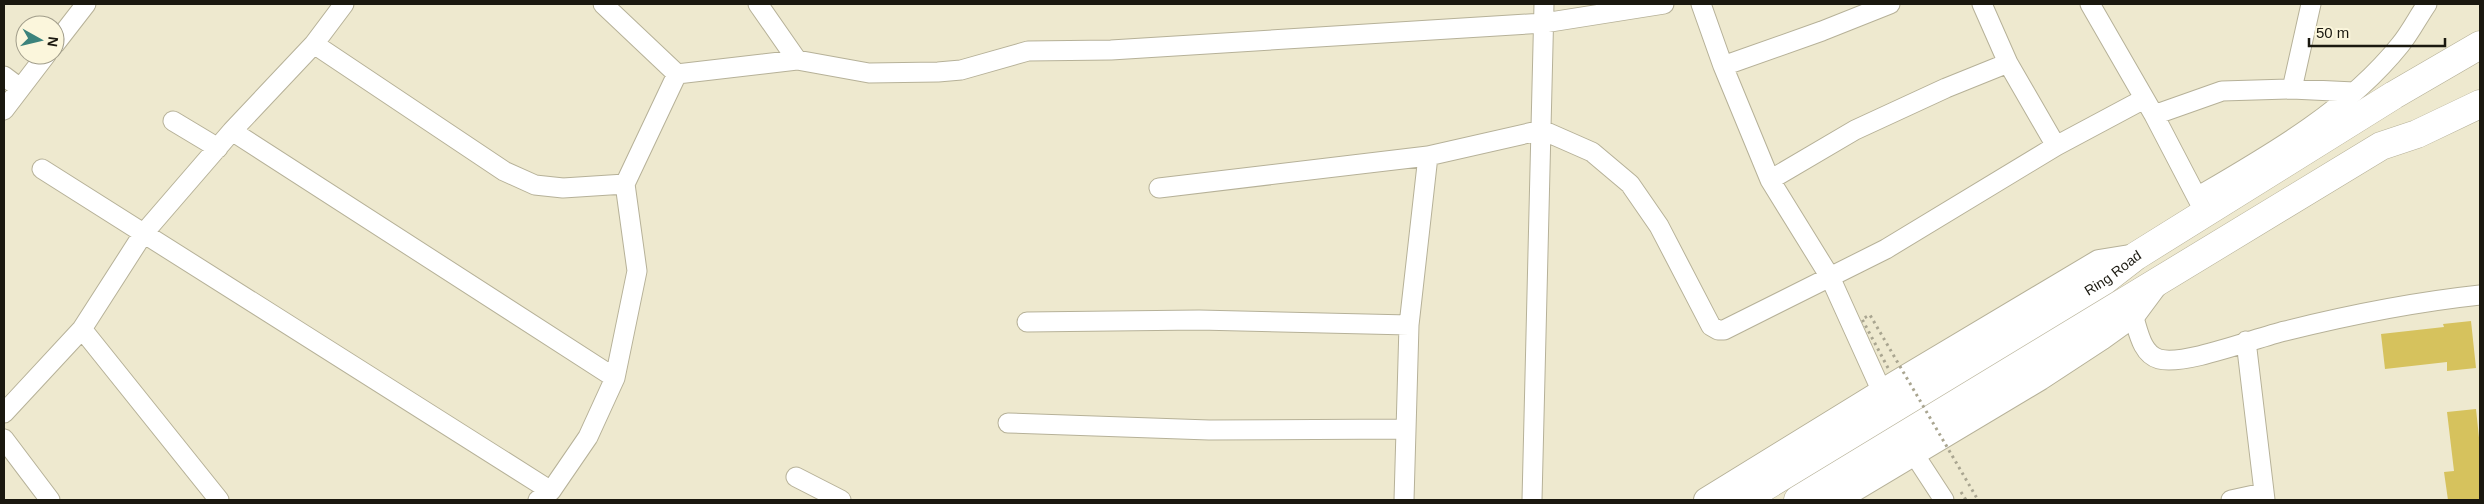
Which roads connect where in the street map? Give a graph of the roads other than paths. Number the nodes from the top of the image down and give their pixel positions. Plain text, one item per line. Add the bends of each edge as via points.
1 (86, 4) edge
2 (344, 4) edge
3 (602, 4) edge
4 (758, 4) edge
5 (1544, 4) edge
6 (1664, 4) edge
7 (1701, 4) edge
8 (1890, 4) edge
9 (1982, 4) edge
10 (2090, 4) edge
11 (2311, 4) edge
12 (2427, 4) edge
13 (1544, 23) junction
14 (65, 31) edge
15 (314, 44) junction
16 (2480, 45) edge
17 (797, 60) junction
18 (2008, 63) junction
19 (38, 65) edge
20 (1723, 66) junction
21 (677, 74) junction
22 (4, 76) edge
23 (20, 88) junction
24 (2292, 89) junction
25 (2354, 92) junction
26 (2480, 104) edge
27 (2149, 107) junction
28 (4, 110) edge
29 (173, 121) dead end
30 (1542, 130) junction
31 (232, 131) junction
32 (2056, 146) junction
33 (218, 148) junction
34 (1428, 156) junction
35 (42, 169) dead end
36 (1770, 180) junction
37 (625, 184) junction
38 (1159, 188) dead end
39 (2201, 205) junction
40 (143, 234) junction
41 (2136, 256) junction
42 (1830, 277) junction
43 (2160, 278) junction
44 (2480, 295) edge
45 (2133, 314) junction
46 (1027, 322) dead end
47 (1409, 325) junction
48 (82, 329) junction
49 (2246, 341) junction
50 (615, 378) junction
51 (1882, 392) junction
52 (4, 413) edge
53 (1008, 422) dead end
54 (1406, 429) junction
55 (4, 439) edge
56 (1914, 454) junction
57 (796, 477) dead end
58 (545, 496) edge
59 (2264, 497) edge
60 (50, 500) edge
61 (218, 500) edge
62 (842, 500) edge
63 (1404, 500) edge
64 (1532, 500) edge
65 (1706, 500) edge
66 (1743, 500) edge
67 (1798, 500) edge
68 (1836, 500) edge
69 (1944, 500) edge
70 (2231, 500) edge

1 - 14 street
2 - 15 street
3 - 21 street
4 - 17 street
5 - 13 street
6 - 13 street
7 - 20 street
8 - 20 street
9 - 18 street
10 - 27 street
11 - 24 street
12 - 25 street via 2401,45
13 - 17 street via 1111,50 1044,49 960,70 938,72 869,73
13 - 30 street
15 - 31 street
15 - 37 street via 504,171 535,185 563,188
16 - 39 highway, Ring Road
17 - 21 street
18 - 32 street
18 - 36 street via 1855,130
19 - 23 street
20 - 36 street
21 - 37 street
22 - 23 street
23 - 28 street
24 - 25 street
24 - 27 street via 2222,91
25 - 39 street
26 - 43 highway, Ring Road via 2417,134 2381,146
27 - 32 street
27 - 39 street
29 - 33 street
30 - 34 street
30 - 42 street via 1592,152 1630,184 1659,226 1712,326 1718,330 1729,328
30 - 64 street
31 - 33 street
31 - 50 street
32 - 42 street via 1886,249
33 - 40 street
34 - 38 street
34 - 47 street
35 - 40 street
36 - 42 street
37 - 50 street via 637,271
39 - 41 highway, Ring Road
40 - 48 street
40 - 58 street
41 - 51 street via 2099,262
41 - 66 highway, Ring Road via 2105,280
42 - 51 street
43 - 45 street
43 - 67 highway, Ring Road
44 - 49 street via 2385,310
45 - 49 street via 2145,349 2159,359 2188,357
45 - 56 street via 2040,378
46 - 47 street via 1198,320
47 - 54 street
48 - 52 street
48 - 61 street
49 - 59 street
50 - 58 street via 588,437
51 - 65 street
53 - 54 street via 1209,430
54 - 63 street
55 - 60 street
56 - 68 street
56 - 69 street
57 - 62 street
59 - 70 street

